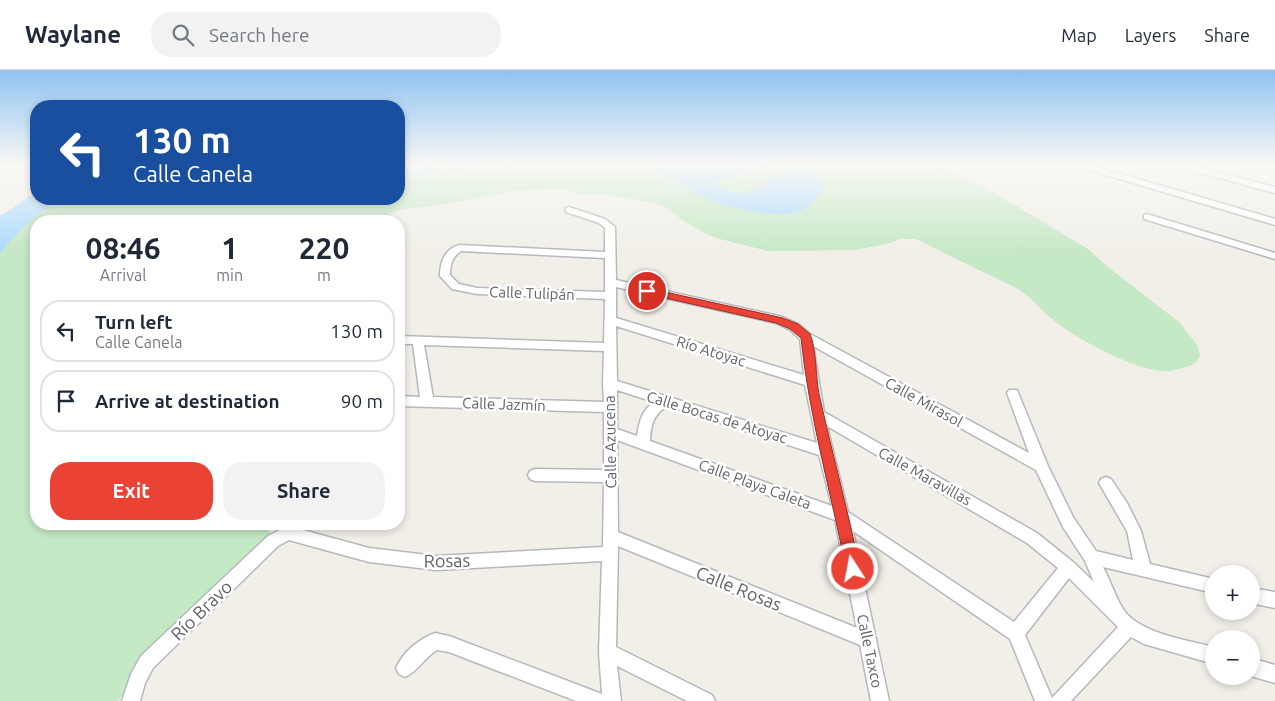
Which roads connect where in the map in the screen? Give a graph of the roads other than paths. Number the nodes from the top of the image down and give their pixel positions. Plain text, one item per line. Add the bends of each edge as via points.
1 (1182, 194) edge
2 (569, 210) dead end
3 (1147, 217) dead end
4 (1275, 222) edge
5 (609, 255) junction
6 (1275, 256) edge
7 (609, 289) junction
8 (611, 320) junction
9 (806, 337) junction
10 (405, 340) edge
11 (418, 341) junction
12 (609, 347) junction
13 (811, 382) junction
14 (609, 383) junction
15 (1013, 393) dead end
16 (405, 401) edge
17 (426, 402) junction
18 (669, 402) junction
19 (609, 407) junction
20 (818, 415) junction
21 (611, 432) junction
22 (643, 443) junction
23 (825, 450) junction
24 (1041, 466) junction
25 (535, 475) dead end
26 (611, 476) junction
27 (1106, 483) dead end
28 (842, 516) junction
29 (288, 533) joint
30 (611, 536) junction
31 (610, 554) junction
32 (1091, 557) junction
33 (1068, 567) junction
34 (1143, 568) junction
35 (1205, 584) edge
36 (1260, 597) edge
37 (1275, 600) edge
38 (1123, 622) junction
39 (1016, 633) junction
40 (867, 640) junction
41 (607, 652) junction
42 (1205, 653) edge
43 (405, 668) dead end
44 (1260, 670) edge
45 (1275, 674) edge
46 (131, 701) edge
47 (600, 701) edge
48 (612, 701) edge
49 (706, 701) edge
50 (880, 701) edge
51 (1044, 701) edge
52 (1059, 701) edge

1 - 4 street
2 - 5 street, Calle Azucena via 607,224 610,228
3 - 6 street
5 - 7 street, Calle Azucena
5 - 7 street, Calle Tulipán via 459,248 451,254 444,269 444,276 456,287 477,291
7 - 8 street, Calle Azucena
7 - 9 street, Calle Tulipán via 779,320
8 - 12 street, Calle Azucena
8 - 13 street, Río Atoyac
9 - 13 street, Calle Taxco
9 - 24 street, Calle Mirasol
10 - 11 street
11 - 12 street
11 - 17 street
12 - 14 street, Calle Azucena
13 - 20 street, Calle Taxco
14 - 18 street, Calle Bocas de Atoyac
14 - 19 street, Calle Azucena
15 - 24 street
16 - 17 street, Calle Jazmín
17 - 19 street, Calle Jazmín
18 - 22 street via 657,405 650,412 645,422
18 - 23 street, Calle Bocas de Atoyac
19 - 21 street, Calle Azucena
20 - 23 street, Calle Taxco
20 - 33 street, Calle Maravillas via 1032,538
21 - 22 street, Calle Playa Caleta
21 - 26 street, Calle Azucena
22 - 28 street, Calle Playa Caleta
23 - 28 street, Calle Taxco
24 - 32 street via 1068,522
25 - 26 street
26 - 30 street, Calle Azucena
27 - 34 street via 1134,531
28 - 39 street, Calle Playa Caleta
28 - 40 street, Calle Taxco
29 - 31 street, Rosas via 369,555 436,563
29 - 46 street, Río Bravo via 274,541 147,662
30 - 31 street, Calle Azucena
30 - 40 street, Calle Rosas
31 - 41 street, Calle Azucena
32 - 34 street
32 - 38 street
33 - 38 street, Calle Maravillas
33 - 39 street
34 - 35 street
36 - 37 street
38 - 42 street, Calle Maravillas via 1144,636
38 - 52 street
39 - 51 street
40 - 50 street, Calle Taxco
41 - 48 street, Calle Azucena
41 - 49 street
43 - 47 street via 422,649 435,641 442,642
44 - 45 street

